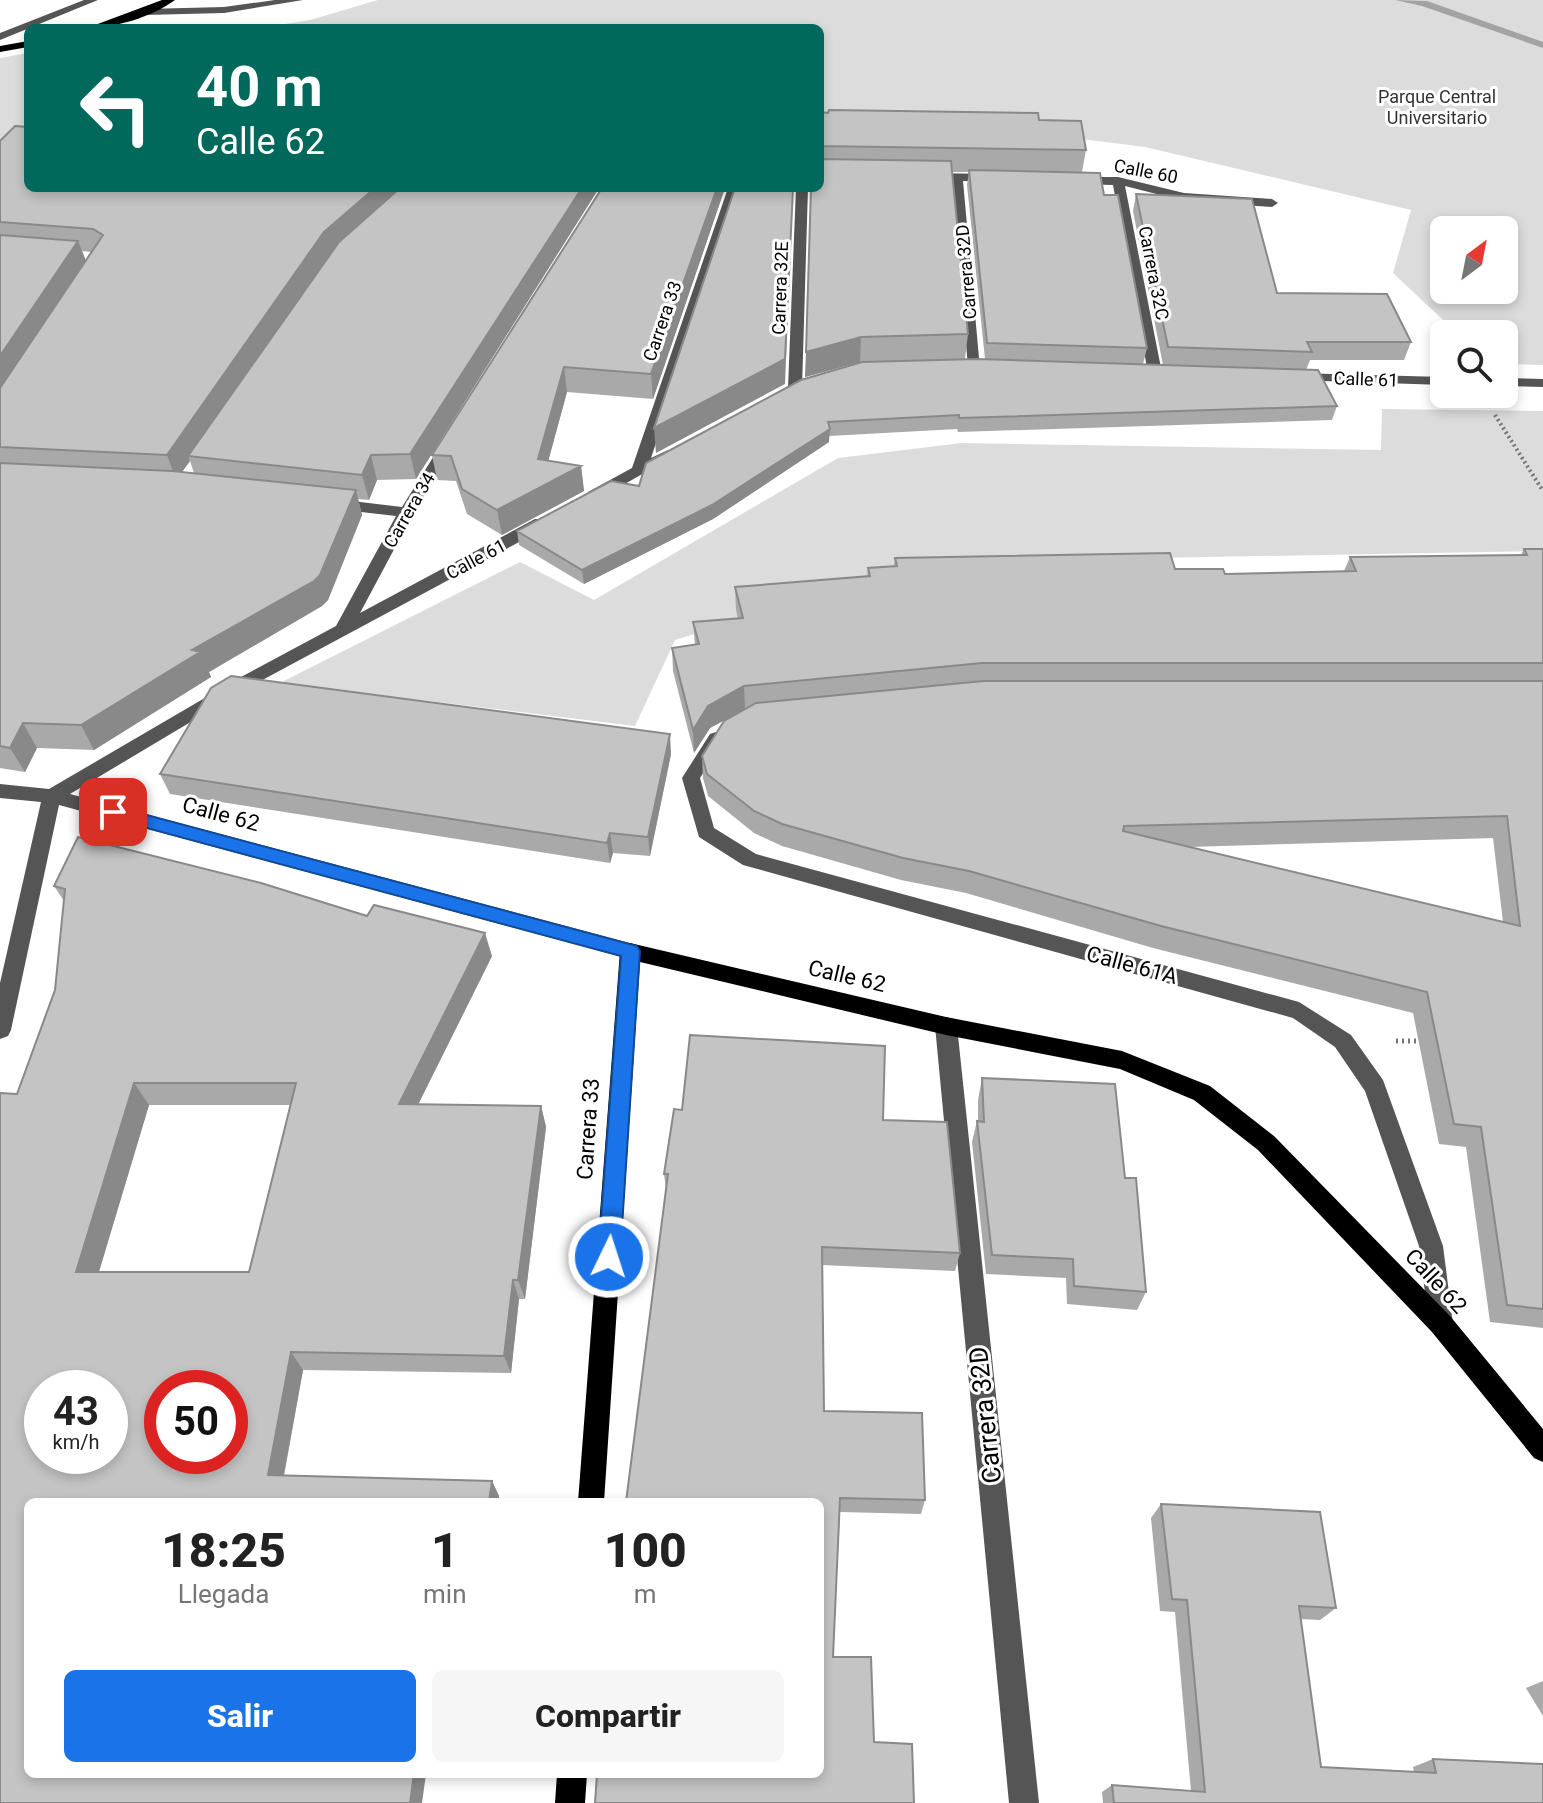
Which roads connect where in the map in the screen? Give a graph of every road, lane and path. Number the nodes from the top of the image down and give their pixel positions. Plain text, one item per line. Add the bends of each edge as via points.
1 (93, 0) edge
2 (170, 0) edge
3 (298, 0) edge
4 (145, 12) junction
5 (33, 24) edge
6 (105, 24) edge
7 (24, 27) edge
8 (0, 37) edge
9 (24, 45) edge
10 (0, 49) edge
11 (911, 177) edge
12 (957, 177) junction
13 (1016, 179) edge
14 (1059, 179) edge
15 (1118, 181) junction
16 (733, 192) edge
17 (802, 192) edge
18 (1272, 203) dead end
19 (976, 366) edge
20 (1155, 373) edge
21 (1277, 376) edge
22 (1430, 381) edge
23 (1518, 382) edge
24 (1543, 383) edge
25 (795, 389) edge
26 (1491, 408) edge
27 (456, 431) edge
28 (678, 450) edge
29 (639, 471) junction
30 (1543, 491) edge
31 (584, 500) edge
32 (316, 502) edge
33 (406, 512) junction
34 (557, 515) edge
35 (341, 632) junction
36 (728, 730) edge
37 (0, 791) edge
38 (52, 796) junction
39 (630, 951) junction
40 (946, 1026) junction
41 (0, 1030) edge
42 (1343, 1041) junction
43 (1435, 1041) edge
44 (1441, 1324) junction
45 (1543, 1449) edge
46 (591, 1498) edge
47 (572, 1778) edge
48 (570, 1803) edge
49 (1024, 1803) edge

1 - 5 street
2 - 4 main road
3 - 4 street via 224,10
4 - 6 main road
7 - 8 street
9 - 10 main road
11 - 12 street
12 - 13 street
12 - 19 street, Carrera 32D
14 - 15 street, Calle 60
15 - 18 street, Calle 60 via 1184,197
15 - 20 street, Carrera 32C
16 - 29 street, Carrera 33
17 - 25 street, Carrera 32E
21 - 22 street, Calle 61
23 - 24 street
26 - 30 path
27 - 33 street, Carrera 34
28 - 29 street
29 - 31 street
32 - 33 street
33 - 35 street, Carrera 34
34 - 35 street, Calle 61
35 - 38 street, Calle 61
36 - 42 street, Calle 61A via 717,736 691,778 706,832 750,860 1299,1011
37 - 38 street, Calle 62
38 - 39 street, Calle 62
38 - 41 street
39 - 40 main road, Calle 62
39 - 46 main road, Carrera 33
40 - 44 main road, Calle 62 via 1122,1060 1202,1093 1266,1143
40 - 49 street, Carrera 32D
42 - 43 path
42 - 44 street, Calle 61A via 1375,1087 1421,1217 1431,1246
44 - 45 main road, Calle 62
47 - 48 main road

